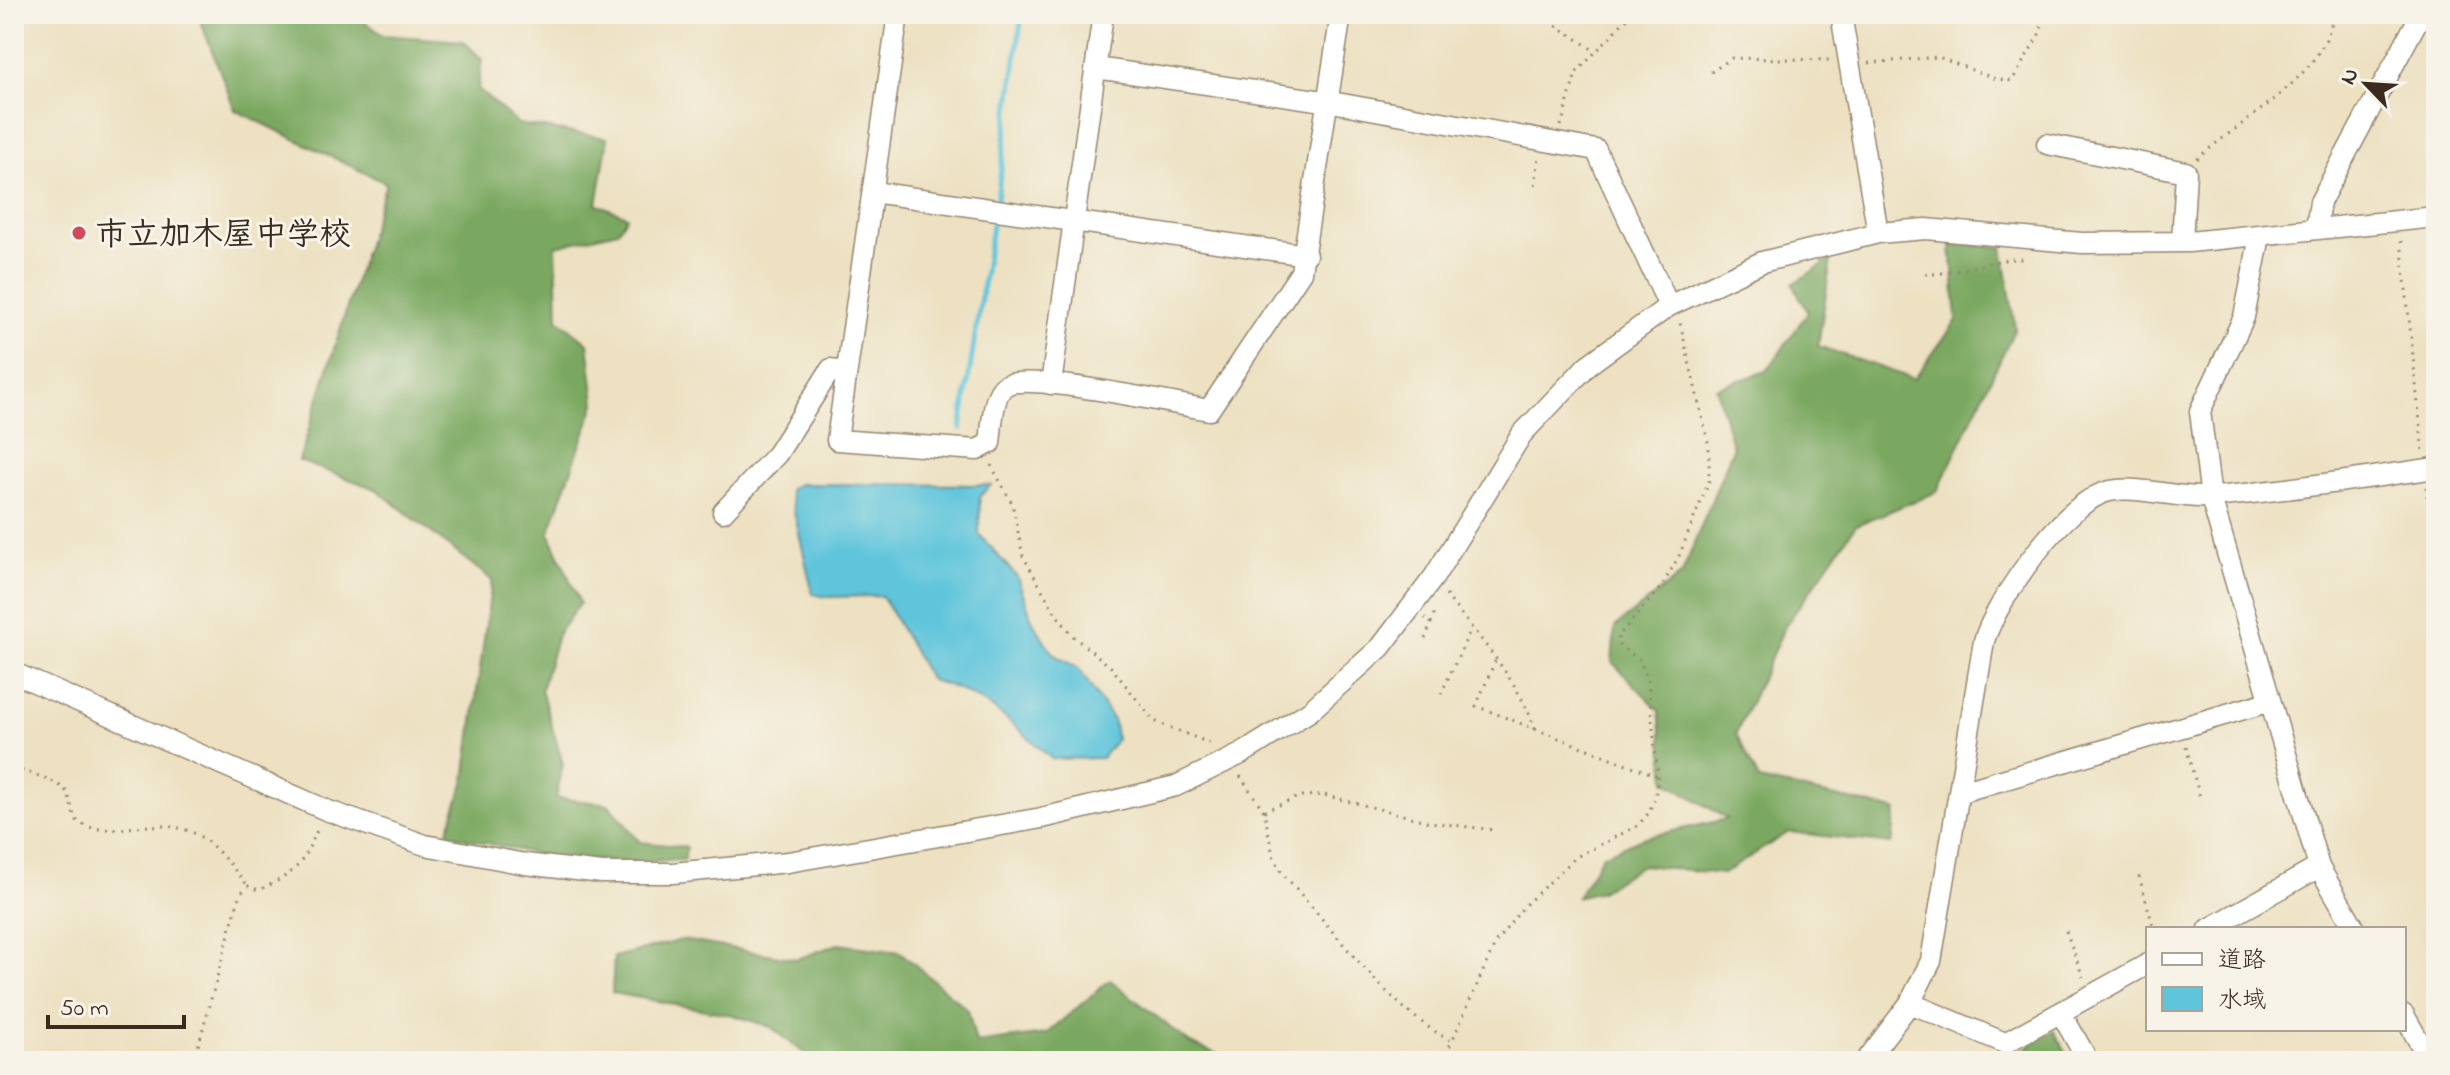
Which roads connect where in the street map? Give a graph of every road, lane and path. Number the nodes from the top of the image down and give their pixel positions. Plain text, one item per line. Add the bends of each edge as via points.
1 (898, 14) edge
2 (1103, 14) edge
3 (1341, 14) edge
4 (1545, 14) edge
5 (1631, 14) edge
6 (1841, 14) edge
7 (2045, 14) edge
8 (2333, 14) edge
9 (2417, 15) edge
10 (1595, 51) junction
11 (1849, 62) junction
12 (1096, 68) junction
13 (1711, 72) dead end
14 (1328, 104) junction
15 (1550, 141) junction
16 (2047, 144) dead end
17 (2186, 172) junction
18 (1535, 185) dead end
19 (873, 192) junction
20 (2436, 217) edge
21 (1075, 221) junction
22 (2399, 221) junction
23 (2316, 228) junction
24 (1878, 233) junction
25 (2260, 236) junction
26 (2182, 242) junction
27 (1306, 255) junction
28 (2033, 259) dead end
29 (1925, 274) dead end
30 (1671, 305) junction
31 (844, 375) junction
32 (1051, 384) junction
33 (981, 448) junction
34 (2430, 469) edge
35 (2211, 498) junction
36 (723, 512) dead end
37 (2435, 568) edge
38 (1431, 623) dead end
39 (1472, 629) junction
40 (1495, 661) junction
41 (14, 673) edge
42 (1441, 694) dead end
43 (2268, 702) junction
44 (2180, 728) junction
45 (1535, 729) junction
46 (1228, 760) junction
47 (14, 768) edge
48 (1658, 776) junction
49 (1961, 792) junction
50 (2201, 801) dead end
51 (326, 810) junction
52 (1264, 811) junction
53 (1493, 830) dead end
54 (2319, 867) junction
55 (2139, 876) dead end
56 (248, 886) junction
57 (2153, 927) edge
58 (2213, 927) edge
59 (2354, 927) edge
60 (2066, 931) dead end
61 (2146, 965) edge
62 (2090, 996) junction
63 (1910, 1003) junction
64 (2061, 1013) junction
65 (2406, 1019) edge
66 (1452, 1041) junction
67 (194, 1061) edge
68 (1443, 1061) edge
69 (1866, 1061) edge
70 (2088, 1061) edge
71 (2430, 1061) edge

1 - 19 street
2 - 12 street
3 - 14 street
4 - 10 path
5 - 10 path
6 - 11 street
7 - 11 path via 2012,81 1938,57
8 - 17 path via 2328,36 2296,78
9 - 23 street via 2320,202
10 - 15 path via 1571,82
11 - 13 path via 1732,58
11 - 24 street
12 - 14 street
12 - 21 street
14 - 15 street
14 - 27 street
15 - 18 path
15 - 30 street via 1596,150
16 - 17 street
17 - 26 street
19 - 21 street
19 - 31 street
20 - 22 street
21 - 27 street
21 - 32 street
22 - 23 street
22 - 34 path
23 - 25 street
24 - 26 street via 1926,229 2082,243
24 - 30 street via 1762,262
25 - 26 street
25 - 35 street via 2244,317 2200,411
27 - 32 street via 1301,272 1209,410
28 - 29 path via 1991,260 1948,274
30 - 46 street via 1588,365 1522,434 1434,577 1381,647 1310,711
30 - 48 path via 1709,446 1709,481 1662,586 1618,636 1618,645 1645,667
31 - 33 street via 837,440
31 - 36 street via 831,369 777,454
32 - 33 street via 1004,386 990,443
33 - 46 path via 1012,503 1023,556 1074,637 1111,667 1154,721 1213,744
34 - 35 street
34 - 37 path
35 - 43 street
35 - 49 street via 2110,491 2068,519 2024,567 1992,617 1984,641
38 - 39 path via 1448,593
39 - 40 path
39 - 42 path
40 - 45 path via 1528,707
40 - 45 path via 1476,706
41 - 51 street
43 - 44 street
43 - 54 street
44 - 49 street
44 - 50 path
45 - 48 path
46 - 51 street via 1176,786 1042,818 788,862 673,873 602,873 525,864 425,845
46 - 52 path
47 - 56 path via 63,788 81,824 107,829 166,824 196,833
48 - 66 path via 1655,799 1637,826 1576,857 1503,930
49 - 63 street via 1931,961
51 - 56 path via 303,864 259,890
52 - 53 path via 1301,796 1324,795 1430,822
52 - 66 path via 1282,873 1386,988 1431,1030
54 - 58 street
54 - 59 street
55 - 57 path
56 - 67 path via 240,894
60 - 62 path
61 - 62 street
62 - 64 street
63 - 64 street via 2005,1043
63 - 69 street
64 - 70 street
65 - 71 street
66 - 68 path

